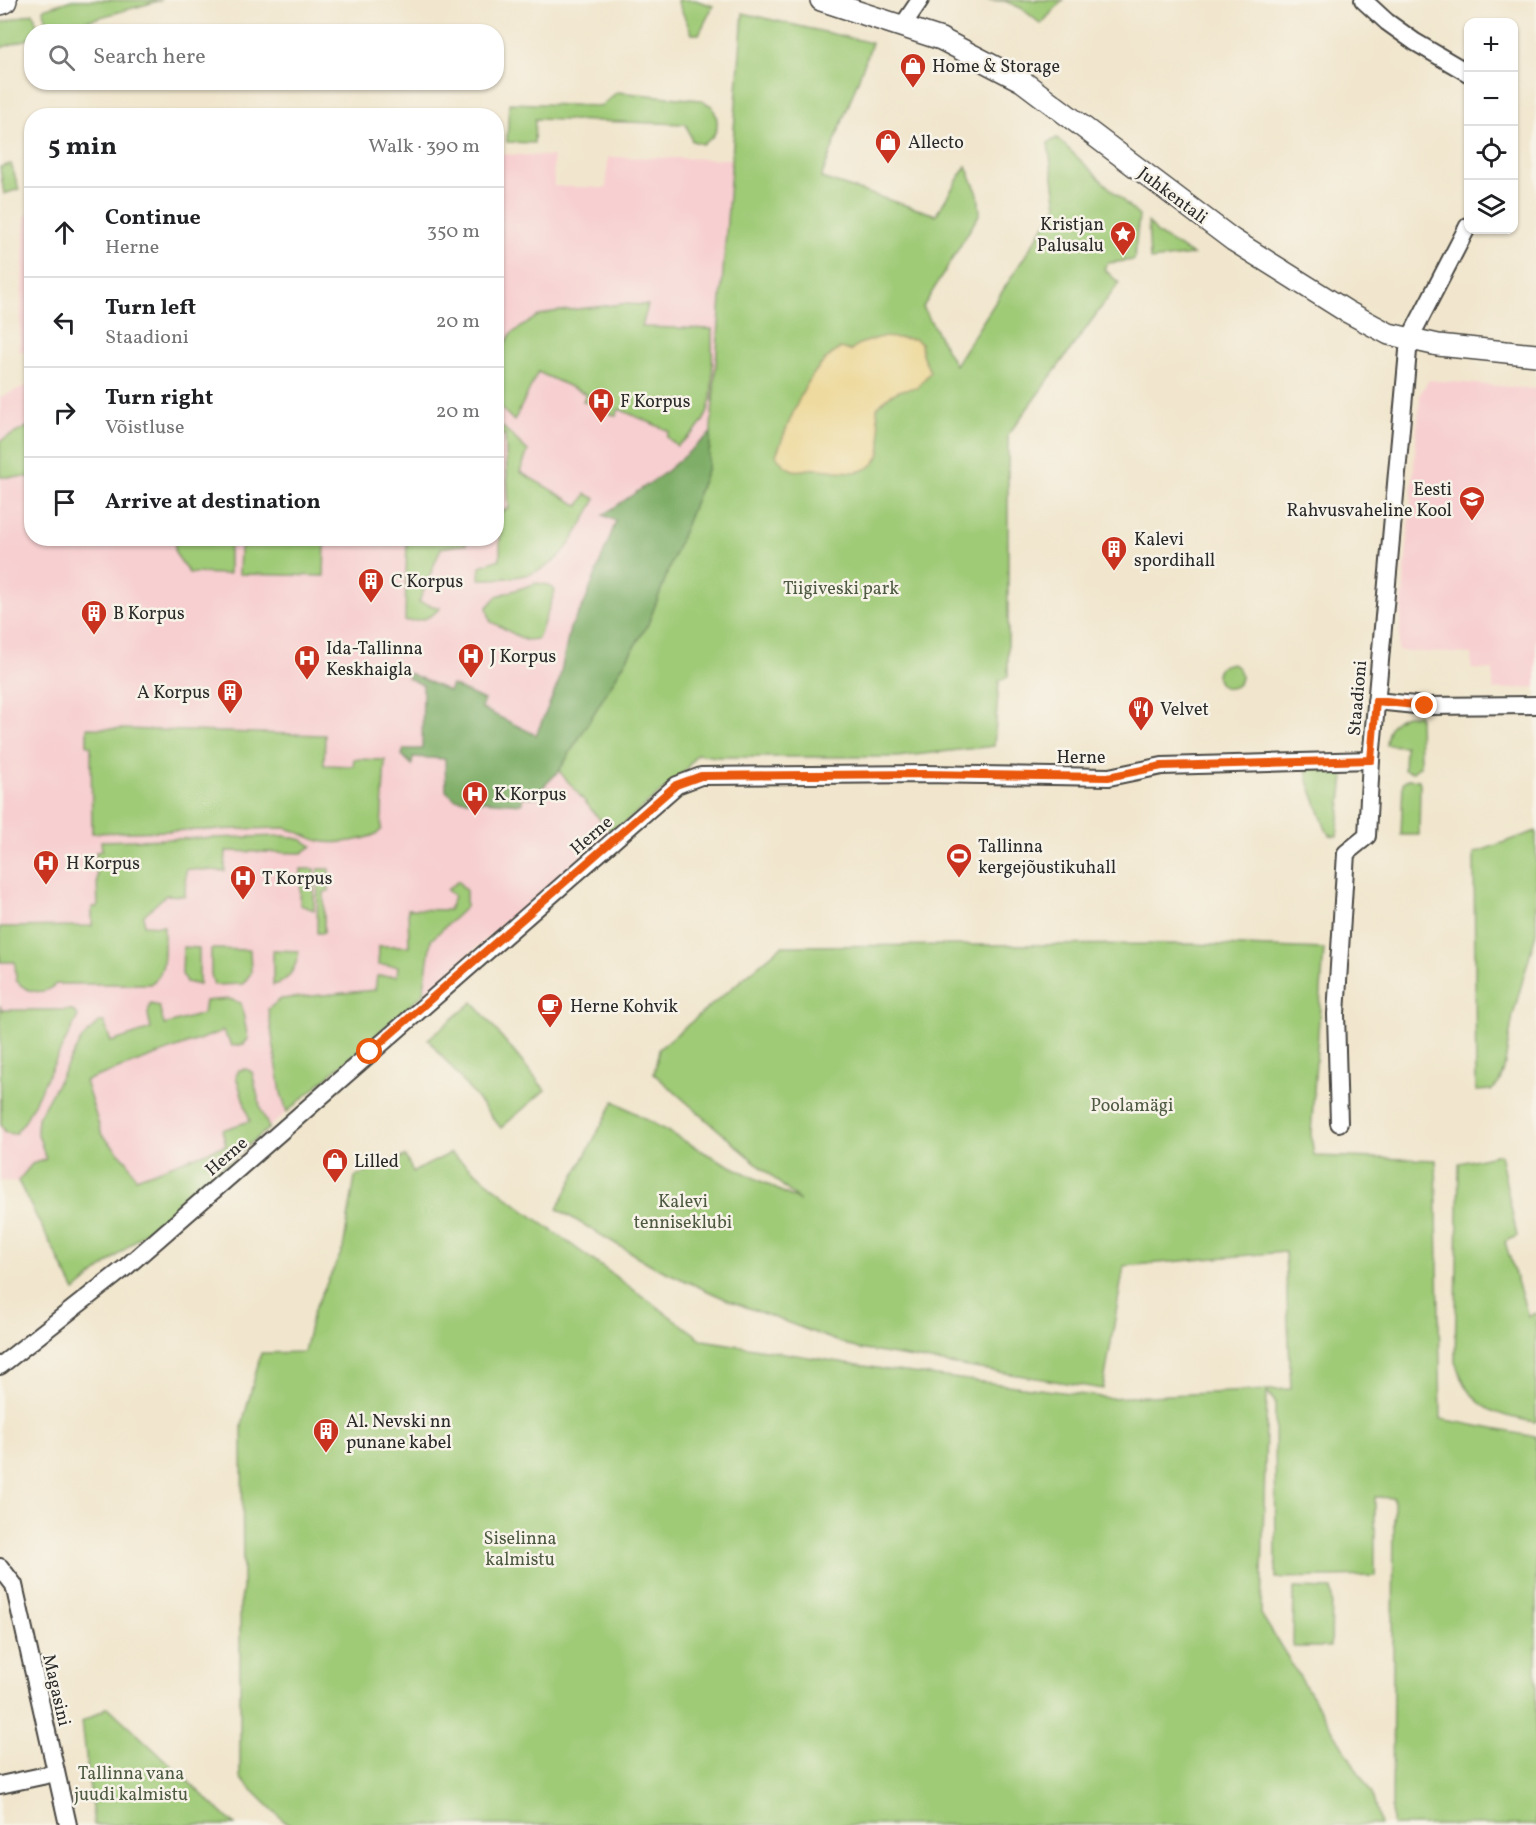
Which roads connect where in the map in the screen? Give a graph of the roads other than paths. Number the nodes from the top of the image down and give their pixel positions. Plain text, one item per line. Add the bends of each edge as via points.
1 (821, 0) edge
2 (920, 0) edge
3 (1363, 0) edge
4 (903, 25) junction
5 (1466, 72) edge
6 (1464, 234) edge
7 (1409, 340) junction
8 (1536, 355) edge
9 (1376, 701) junction
10 (1536, 705) edge
11 (1371, 760) junction
12 (1339, 1123) dead end
13 (0, 1366) edge
14 (0, 1567) edge
15 (56, 1773) junction
16 (0, 1785) edge
17 (68, 1825) edge

1 - 4 street, Juhkentali
2 - 4 street
3 - 5 street via 1415,42
4 - 7 street, Juhkentali via 941,39 1023,81 1233,240 1346,311
6 - 7 street
7 - 8 street, Juhkentali
7 - 9 street, Staadioni
9 - 10 street via 1425,706
9 - 11 street, Staadioni
11 - 12 street, Staadioni via 1367,836 1346,853 1336,1014
11 - 13 street, Herne via 1162,766 1108,777 701,776 676,785 181,1220
14 - 15 street, Magasini via 14,1585
15 - 16 street
15 - 17 street, Magasini

